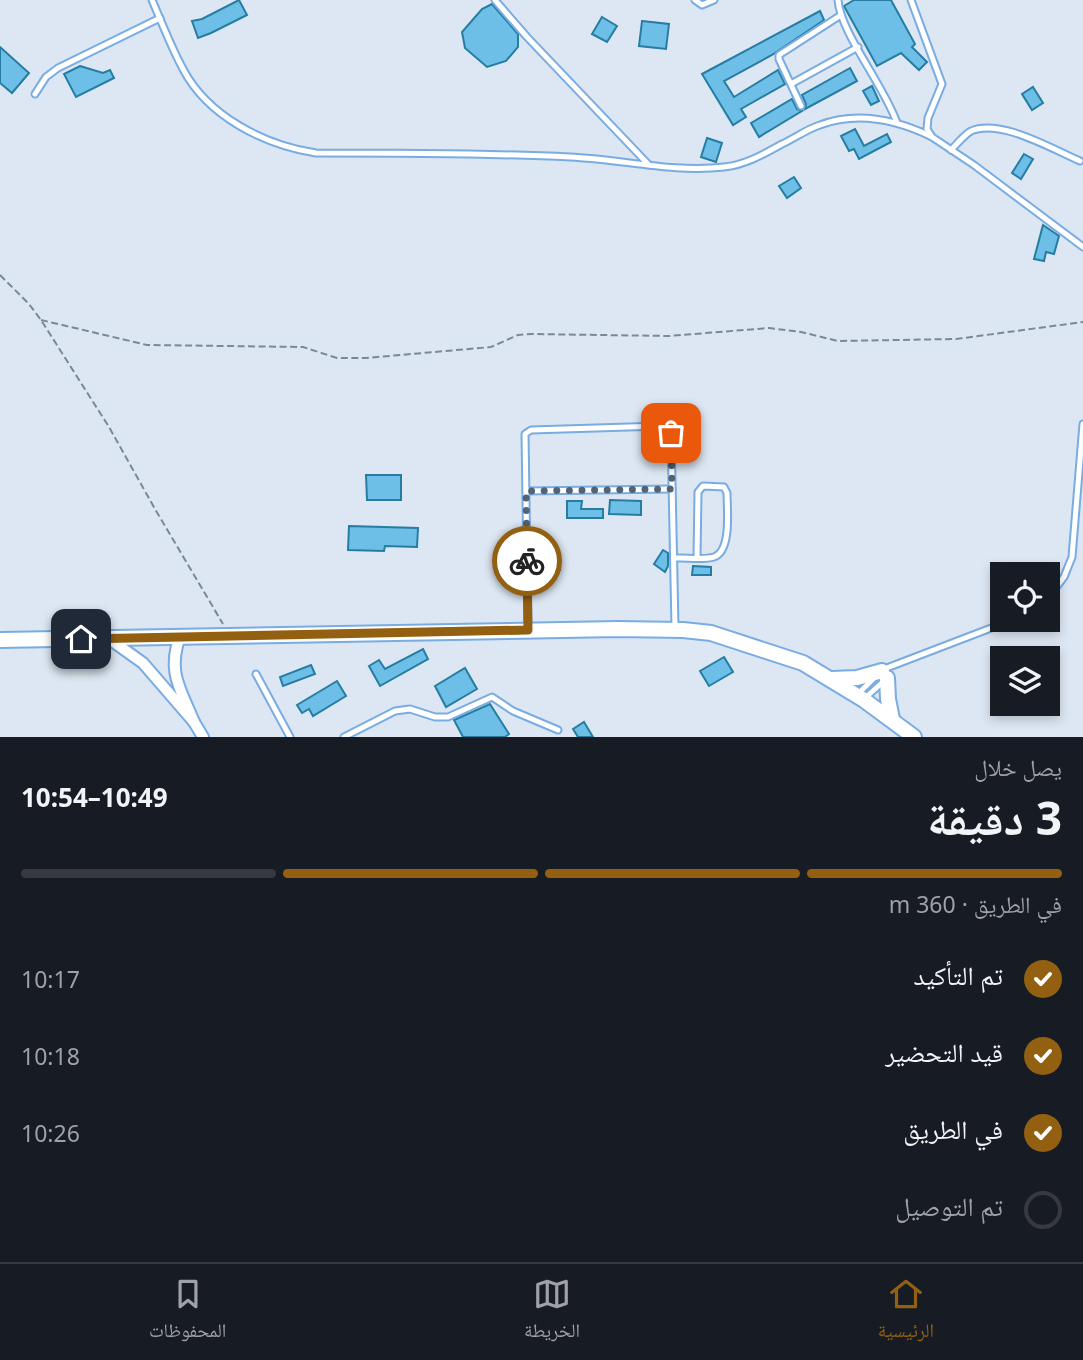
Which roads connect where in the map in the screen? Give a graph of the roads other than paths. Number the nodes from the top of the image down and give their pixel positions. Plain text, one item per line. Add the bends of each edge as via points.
1 (152, 0) edge
2 (495, 0) edge
3 (695, 0) edge
4 (714, 0) edge
5 (838, 0) edge
6 (911, 0) edge
7 (841, 15) junction
8 (160, 18) junction
9 (858, 47) junction
10 (791, 84) junction
11 (36, 94) dead end
12 (802, 106) dead end
13 (897, 123) junction
14 (932, 137) junction
15 (951, 150) junction
16 (1080, 160) dead end
17 (648, 164) junction
18 (1083, 247) edge
19 (1083, 425) edge
20 (672, 489) junction
21 (526, 491) junction
22 (697, 557) junction
23 (674, 558) junction
24 (1060, 583) edge
25 (990, 629) edge
26 (528, 630) junction
27 (675, 630) junction
28 (180, 636) junction
29 (108, 638) junction
30 (0, 640) edge
31 (887, 672) junction
32 (256, 674) dead end
33 (832, 679) junction
34 (860, 697) junction
35 (892, 719) junction
36 (194, 722) junction
37 (558, 730) dead end
38 (203, 737) edge
39 (290, 737) edge
40 (345, 737) edge
41 (914, 737) edge

1 - 8 lane
2 - 17 lane
3 - 4 lane via 702,5
5 - 7 lane
6 - 14 lane via 942,85 929,118 927,129
7 - 9 lane
7 - 10 lane via 779,55
8 - 11 lane via 58,68
8 - 17 lane via 183,70 206,100 251,132 292,149 572,157
9 - 10 lane
9 - 13 lane via 891,103
10 - 12 lane
13 - 14 lane
13 - 17 lane via 861,118 817,125 761,156 725,167
14 - 15 lane
15 - 16 lane via 971,131 992,128
15 - 18 lane
19 - 24 lane via 1072,557
20 - 21 lane
20 - 21 lane via 671,433 661,426 528,431
20 - 23 lane
21 - 26 lane
22 - 22 lane via 698,492 703,486 721,486 727,493 726,542 714,557
22 - 23 lane
23 - 27 lane
25 - 31 lane
26 - 27 main road
26 - 28 main road
27 - 33 main road via 735,640 803,663
28 - 29 main road
28 - 36 street via 173,664 175,677
29 - 30 main road
29 - 36 street via 143,663
31 - 33 main road
31 - 34 lane
31 - 35 main road
32 - 39 lane
33 - 34 main road
34 - 35 main road
35 - 41 main road
36 - 38 street
37 - 40 lane via 492,697 447,717 395,710

